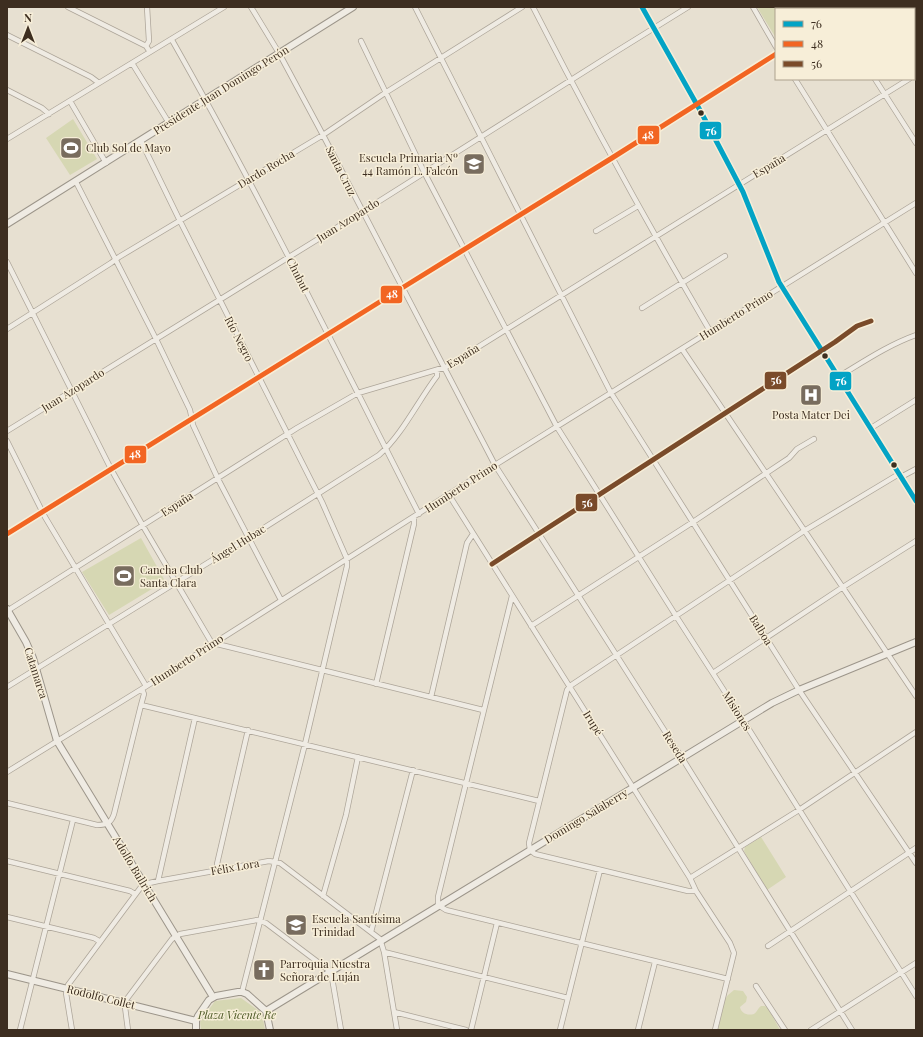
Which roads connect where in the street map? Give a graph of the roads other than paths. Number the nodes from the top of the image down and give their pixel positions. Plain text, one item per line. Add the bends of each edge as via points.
1 (68, 7) edge
2 (147, 7) edge
3 (224, 7) edge
4 (251, 7) edge
5 (353, 7) edge
6 (415, 7) edge
7 (522, 7) edge
8 (533, 7) edge
9 (642, 7) edge
10 (688, 7) edge
11 (753, 7) edge
12 (654, 28) junction
13 (7, 35) edge
14 (172, 40) junction
15 (361, 41) dead end
16 (775, 45) edge
17 (146, 46) junction
18 (150, 52) junction
19 (279, 54) junction
20 (775, 55) edge
21 (441, 58) junction
22 (132, 63) junction
23 (796, 80) edge
24 (876, 80) edge
25 (907, 80) edge
26 (570, 81) junction
27 (99, 83) junction
28 (7, 90) edge
29 (385, 93) junction
30 (885, 94) junction
31 (206, 100) junction
32 (70, 101) junction
33 (696, 104) junction
34 (49, 114) junction
35 (169, 123) junction
36 (827, 131) junction
37 (323, 135) junction
38 (482, 136) junction
39 (7, 139) edge
40 (141, 141) junction
41 (916, 143) edge
42 (612, 158) junction
43 (106, 163) junction
44 (424, 172) junction
45 (248, 180) junction
46 (76, 182) junction
47 (739, 184) junction
48 (916, 203) edge
49 (638, 206) junction
50 (362, 212) junction
51 (521, 215) junction
52 (180, 221) junction
53 (884, 223) junction
54 (7, 224) edge
55 (596, 231) dead end
56 (655, 236) junction
57 (464, 250) junction
58 (289, 256) junction
59 (725, 256) dead end
60 (115, 260) junction
61 (7, 262) edge
62 (916, 272) edge
63 (682, 283) junction
64 (781, 287) junction
65 (402, 288) junction
66 (561, 294) junction
67 (219, 299) junction
68 (642, 308) dead end
69 (32, 313) junction
70 (871, 320) dead end
71 (7, 329) edge
72 (505, 330) junction
73 (710, 331) junction
74 (328, 334) junction
75 (916, 336) edge
76 (156, 338) junction
77 (682, 349) junction
78 (821, 351) junction
79 (443, 368) junction
80 (437, 370) junction
81 (258, 377) junction
82 (838, 377) junction
83 (71, 391) junction
84 (358, 393) junction
85 (611, 393) junction
86 (916, 400) edge
87 (725, 413) junction
88 (192, 419) junction
89 (557, 427) junction
90 (871, 428) junction
91 (7, 431) edge
92 (287, 435) junction
93 (814, 439) dead end
94 (7, 442) edge
95 (386, 449) junction
96 (653, 459) junction
97 (495, 465) junction
98 (111, 469) junction
99 (916, 469) edge
100 (766, 473) junction
101 (900, 475) junction
102 (218, 479) junction
103 (318, 494) junction
104 (449, 495) junction
105 (599, 495) junction
106 (916, 501) edge
107 (43, 512) junction
108 (419, 514) junction
109 (414, 517) junction
110 (693, 522) junction
111 (143, 526) junction
112 (804, 531) junction
113 (7, 534) edge
114 (473, 534) junction
115 (540, 534) junction
116 (248, 538) junction
117 (916, 541) edge
118 (639, 557) junction
119 (347, 559) junction
120 (492, 564) junction
121 (76, 568) junction
122 (729, 580) junction
123 (175, 582) junction
124 (843, 587) junction
125 (512, 596) junction
126 (579, 596) junction
127 (281, 600) junction
128 (7, 610) edge
129 (676, 616) junction
130 (110, 623) junction
131 (531, 626) junction
132 (766, 638) junction
133 (916, 642) edge
134 (213, 643) junction
135 (887, 654) junction
136 (617, 655) junction
137 (36, 669) junction
138 (322, 669) junction
139 (713, 673) junction
140 (376, 684) junction
141 (146, 686) junction
142 (570, 686) junction
143 (7, 687) edge
144 (142, 689) junction
145 (799, 690) junction
146 (916, 696) edge
147 (430, 697) junction
148 (141, 705) junction
149 (483, 710) junction
150 (195, 718) junction
151 (743, 720) junction
152 (248, 730) junction
153 (916, 732) edge
154 (57, 741) junction
155 (305, 744) junction
156 (358, 757) junction
157 (682, 758) junction
158 (413, 770) junction
159 (7, 772) edge
160 (855, 772) junction
161 (465, 783) junction
162 (633, 788) junction
163 (539, 801) junction
164 (7, 803) edge
165 (799, 810) junction
166 (73, 820) junction
167 (108, 824) junction
168 (738, 848) junction
169 (916, 848) edge
170 (530, 850) junction
171 (909, 853) junction
172 (7, 861) edge
173 (275, 861) junction
174 (916, 864) edge
175 (217, 870) junction
176 (600, 870) junction
177 (59, 873) junction
178 (690, 878) junction
179 (158, 881) junction
180 (145, 884) junction
181 (696, 891) junction
182 (850, 892) junction
183 (135, 894) junction
184 (323, 896) junction
185 (438, 905) junction
186 (7, 917) edge
187 (260, 920) junction
188 (497, 922) junction
189 (46, 926) junction
190 (790, 930) junction
191 (371, 932) junction
192 (176, 936) junction
193 (99, 941) junction
194 (381, 941) junction
195 (582, 943) junction
196 (768, 946) dead end
197 (384, 952) junction
198 (655, 962) junction
199 (916, 963) edge
200 (331, 972) junction
201 (901, 973) junction
202 (7, 974) edge
203 (484, 977) junction
204 (728, 979) junction
205 (32, 980) junction
206 (756, 986) dead end
207 (66, 989) junction
208 (242, 992) junction
209 (916, 996) edge
210 (213, 997) junction
211 (568, 998) junction
212 (125, 1003) junction
213 (841, 1011) junction
214 (266, 1012) junction
215 (394, 1012) junction
216 (196, 1021) junction
217 (20, 1030) edge
218 (72, 1030) edge
219 (128, 1030) edge
220 (196, 1030) edge
221 (270, 1030) edge
222 (341, 1030) edge
223 (397, 1030) edge
224 (466, 1030) edge
225 (471, 1030) edge
226 (560, 1030) edge
227 (638, 1030) edge
228 (715, 1030) edge
229 (785, 1030) edge
230 (811, 1030) edge
231 (852, 1030) edge

1 - 17 street
2 - 17 street via 149,41
3 - 14 street
4 - 19 street, Santa Cruz
5 - 19 street, Presidente Juan Domingo Perón
6 - 21 street, Balboa
7 - 21 street, Dardo Rocha
8 - 26 street
9 - 12 street
10 - 12 street, Juan Azopardo
11 - 16 street
12 - 26 street, Juan Azopardo
12 - 33 street
13 - 27 street
14 - 18 street
14 - 31 street, Chubut
15 - 29 street, Misiones
17 - 18 street
18 - 22 street
19 - 31 street, Presidente Juan Domingo Perón
19 - 37 street, Santa Cruz
20 - 33 street
21 - 29 street, Dardo Rocha
21 - 38 street, Balboa
22 - 27 street
22 - 35 street
23 - 36 street
24 - 30 street
25 - 30 street, España
26 - 38 street, Juan Azopardo
26 - 42 street
27 - 32 street
28 - 34 street
29 - 37 street, Dardo Rocha
29 - 44 street, Misiones
30 - 36 street, España
30 - 41 street
31 - 35 street, Presidente Juan Domingo Perón
31 - 45 street, Chubut
32 - 34 street
32 - 43 street
33 - 42 street
33 - 47 street
34 - 39 street
35 - 40 street, Presidente Juan Domingo Perón
36 - 47 street, España
36 - 53 street
37 - 45 street, Dardo Rocha
37 - 50 street, Santa Cruz
38 - 44 street, Juan Azopardo
38 - 51 street, Balboa
40 - 43 street, Presidente Juan Domingo Perón
40 - 52 street, Río Negro
42 - 49 street
42 - 51 street
43 - 46 street, Presidente Juan Domingo Perón
44 - 50 street, Juan Azopardo
44 - 57 street, Misiones
45 - 52 street, Dardo Rocha
45 - 58 street, Chubut
46 - 54 street, Presidente Juan Domingo Perón
46 - 60 street
47 - 56 street, España
47 - 64 street
48 - 53 street, Humberto Primo
49 - 55 street
49 - 56 street
50 - 58 street, Juan Azopardo
50 - 65 street, Santa Cruz
51 - 57 street
51 - 66 street, Balboa
52 - 60 street, Dardo Rocha
52 - 67 street, Río Negro
53 - 62 street
53 - 64 street, Humberto Primo
56 - 63 street
56 - 66 street, España
57 - 65 street
57 - 72 street, Misiones
58 - 67 street, Juan Azopardo
58 - 74 street, Chubut
59 - 63 street
60 - 69 street, Dardo Rocha
60 - 76 street
61 - 69 street
63 - 68 street
63 - 73 street
64 - 73 street, Humberto Primo
64 - 78 street
65 - 74 street
65 - 79 street, Santa Cruz
66 - 72 street, España
66 - 85 street, Balboa
67 - 76 street, Juan Azopardo
67 - 81 street, Río Negro
69 - 71 street, Dardo Rocha
69 - 83 street
70 - 78 street via 857,326
72 - 79 street, España
72 - 89 street, Misiones
73 - 77 street, Humberto Primo
74 - 81 street
74 - 84 street, Chubut
75 - 82 street via 899,341
76 - 83 street, Juan Azopardo
76 - 88 street
77 - 85 street, Humberto Primo
77 - 87 street
78 - 82 street
78 - 87 street
79 - 80 street, España
79 - 97 street, Santa Cruz
80 - 84 street, España
80 - 95 street, Ángel Hubac via 437,376
81 - 88 street
81 - 92 street, Río Negro
82 - 90 street
83 - 91 street, Juan Azopardo
83 - 98 street
84 - 92 street, España
84 - 95 street, Chubut
85 - 89 street, Humberto Primo
85 - 96 street, Balboa
86 - 90 street
87 - 96 street
87 - 100 street
88 - 98 street
88 - 102 street via 192,425
89 - 97 street, Humberto Primo
89 - 105 street, Misiones
90 - 101 street
92 - 102 street, España
92 - 103 street, Río Negro
93 - 100 street
94 - 107 street
95 - 103 street, Ángel Hubac
95 - 108 street, Chubut
96 - 105 street
96 - 110 street, Balboa
97 - 104 street, Humberto Primo
97 - 115 street, Reseda
98 - 107 street
98 - 111 street
99 - 101 street
100 - 110 street
100 - 112 street
101 - 106 street
101 - 112 street
102 - 111 street, España
102 - 116 street
103 - 116 street, Ángel Hubac
103 - 119 street, Río Negro
104 - 108 street, Humberto Primo
104 - 114 street, Irupé
105 - 115 street
105 - 118 street, Misiones
107 - 113 street
107 - 121 street
108 - 109 street, Humberto Primo
109 - 119 street, Humberto Primo
109 - 140 street
110 - 118 street
110 - 122 street, Balboa
111 - 121 street, España
111 - 123 street
112 - 122 street
112 - 124 street
114 - 120 street, Irupé
114 - 147 street via 467,543
115 - 120 street
115 - 126 street, Reseda
116 - 123 street, Ángel Hubac
116 - 127 street
117 - 124 street
118 - 126 street
118 - 129 street, Misiones
119 - 127 street, Humberto Primo
119 - 138 street
120 - 125 street, Irupé
121 - 128 street, España
121 - 130 street
122 - 129 street
122 - 132 street, Balboa
123 - 130 street, Ángel Hubac
123 - 134 street
124 - 132 street
124 - 135 street
125 - 131 street, Irupé
125 - 149 street
126 - 131 street
126 - 136 street, Reseda
127 - 134 street, Humberto Primo
128 - 137 street, Catamarca via 26,642
129 - 136 street
129 - 139 street, Misiones
130 - 137 street, Ángel Hubac
130 - 141 street
131 - 142 street, Irupé
132 - 139 street
132 - 145 street, Balboa
133 - 135 street, Domingo Salaberry
134 - 138 street
134 - 141 street, Humberto Primo
135 - 145 street, Domingo Salaberry
135 - 146 street
136 - 142 street
136 - 157 street, Reseda
137 - 143 street, Ángel Hubac
137 - 154 street, Catamarca
138 - 140 street
138 - 155 street
139 - 151 street, Misiones
140 - 147 street
141 - 144 street, Humberto Primo
142 - 162 street, Irupé
142 - 163 street via 565,695
144 - 148 street via 144,694
144 - 154 street, Humberto Primo
145 - 151 street, Domingo Salaberry
145 - 160 street, Balboa
147 - 149 street
148 - 150 street
148 - 167 street via 114,814
149 - 161 street
150 - 152 street
150 - 179 street
151 - 157 street, Domingo Salaberry
151 - 165 street, Misiones
152 - 155 street
152 - 175 street
153 - 160 street
154 - 159 street, Humberto Primo
154 - 167 street, Adolfo Bullrich
155 - 156 street
155 - 173 street
156 - 158 street
156 - 184 street via 346,815
157 - 162 street, Domingo Salaberry
157 - 168 street, Reseda
158 - 161 street
158 - 191 street
160 - 165 street
160 - 171 street, Balboa
161 - 163 street
161 - 185 street
162 - 170 street, Domingo Salaberry
162 - 178 street, Irupé
163 - 170 street via 529,843
164 - 166 street
165 - 168 street
165 - 182 street, Misiones
166 - 167 street via 97,825
166 - 177 street
167 - 180 street, Adolfo Bullrich
168 - 178 street
168 - 190 street, Reseda
169 - 171 street
170 - 176 street via 535,854
170 - 185 street, Domingo Salaberry
171 - 174 street, Balboa
171 - 182 street
172 - 177 street
173 - 175 street, Félix Lora
173 - 184 street, Félix Lora
173 - 187 street
175 - 179 street, Félix Lora
176 - 181 street
176 - 195 street
177 - 183 street
177 - 189 street
178 - 181 street, Irupé
179 - 180 street, Félix Lora
180 - 183 street
180 - 192 street, Adolfo Bullrich
181 - 204 street, Irupé via 734,953
182 - 190 street
182 - 201 street, Misiones
183 - 193 street
184 - 191 street, Félix Lora
185 - 188 street via 446,910
185 - 194 street, Domingo Salaberry
186 - 189 street
187 - 192 street
187 - 200 street
187 - 208 street
188 - 195 street
188 - 203 street
189 - 193 street
189 - 205 street
190 - 196 street
190 - 213 street, Reseda
191 - 194 street, Félix Lora
192 - 210 street, Adolfo Bullrich
192 - 212 street
193 - 207 street
194 - 197 street
194 - 200 street, Domingo Salaberry
195 - 198 street
195 - 211 street
197 - 203 street
197 - 215 street
198 - 204 street
198 - 227 street
199 - 201 street
200 - 214 street, Domingo Salaberry
200 - 222 street
201 - 209 street, Misiones
201 - 213 street
202 - 205 street, Rodolfo Collet
203 - 211 street
203 - 225 street
204 - 228 street
205 - 207 street, Rodolfo Collet
205 - 217 street
206 - 229 street
207 - 212 street, Rodolfo Collet
207 - 218 street
208 - 210 street
208 - 214 street
210 - 216 street
211 - 226 street
212 - 216 street, Rodolfo Collet
212 - 219 street
213 - 230 street
213 - 231 street, Reseda
214 - 221 street
215 - 223 street
215 - 224 street
216 - 220 street

